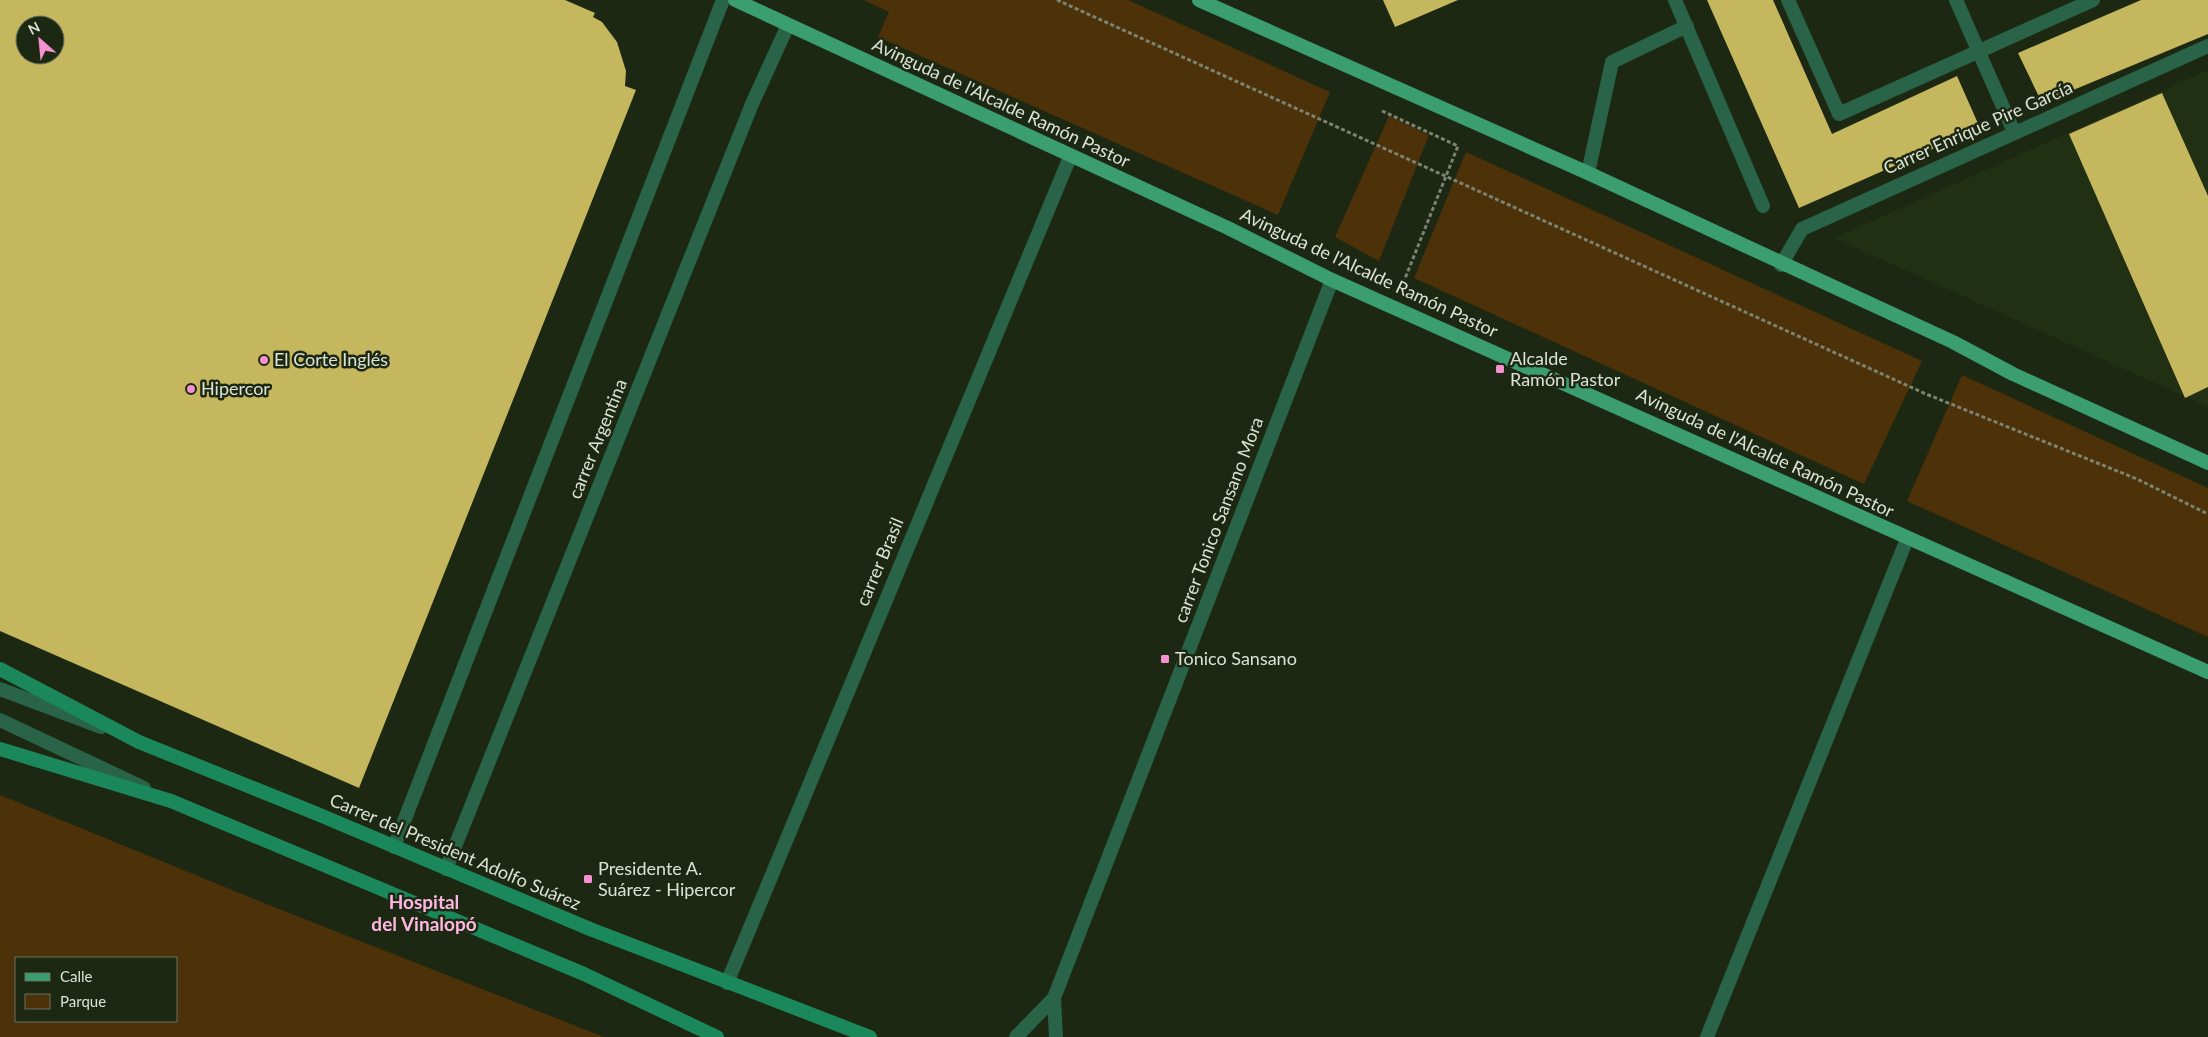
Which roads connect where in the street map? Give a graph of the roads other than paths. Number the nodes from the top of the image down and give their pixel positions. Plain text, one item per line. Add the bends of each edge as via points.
1 (723, 0) edge
2 (735, 0) edge
3 (1199, 0) edge
4 (1676, 0) edge
5 (1788, 0) edge
6 (1956, 0) edge
7 (2093, 0) edge
8 (788, 25) junction
9 (1687, 26) junction
10 (2208, 46) edge
11 (1978, 51) junction
12 (2014, 132) junction
13 (1070, 157) junction
14 (1588, 173) junction
15 (1763, 206) dead end
16 (1781, 265) junction
17 (1332, 280) junction
18 (2208, 463) edge
19 (1908, 539) junction
20 (0, 669) edge
21 (2208, 672) edge
22 (0, 689) edge
23 (0, 720) edge
24 (139, 742) junction
25 (0, 749) edge
26 (171, 801) junction
27 (394, 847) junction
28 (446, 870) junction
29 (727, 983) junction
30 (1054, 998) junction
31 (717, 1037) edge
32 (870, 1037) edge
33 (1016, 1037) edge
34 (1056, 1037) edge
35 (1706, 1037) edge

1 - 27 street
2 - 8 main road, Avinguda de l'Alcalde Ramón Pastor
3 - 14 main road
4 - 9 street
5 - 11 street via 1839,114
6 - 11 street
7 - 11 street
8 - 13 main road, Avinguda de l'Alcalde Ramón Pastor
8 - 28 street, carrer Argentina via 744,123
9 - 14 street via 1612,62
9 - 15 street
10 - 12 street, Carrer Enrique Pire García
11 - 12 street
12 - 16 street, Carrer Enrique Pire García via 1802,229
13 - 17 main road, Avinguda de l'Alcalde Ramón Pastor via 1228,228
13 - 29 street, carrer Brasil
14 - 16 main road
16 - 18 main road
17 - 19 main road, Avinguda de l'Alcalde Ramón Pastor
17 - 30 street, carrer Tonico Sansano Mora
19 - 21 main road, Avinguda de l'Alcalde Ramón Pastor
19 - 35 street
20 - 24 main road, Carrer del President Adolfo Suárez
22 - 24 street, Carrer del President Adolfo Suárez
23 - 26 street
24 - 27 main road, Carrer del President Adolfo Suárez
25 - 26 main road
26 - 31 main road via 584,974
27 - 28 main road, Carrer del President Adolfo Suárez
28 - 29 main road, Carrer del President Adolfo Suárez
29 - 32 main road, Carrer del President Adolfo Suárez
30 - 33 street, carrer Tonico Sansano Mora
30 - 34 street, carrer Tonico Sansano Mora

